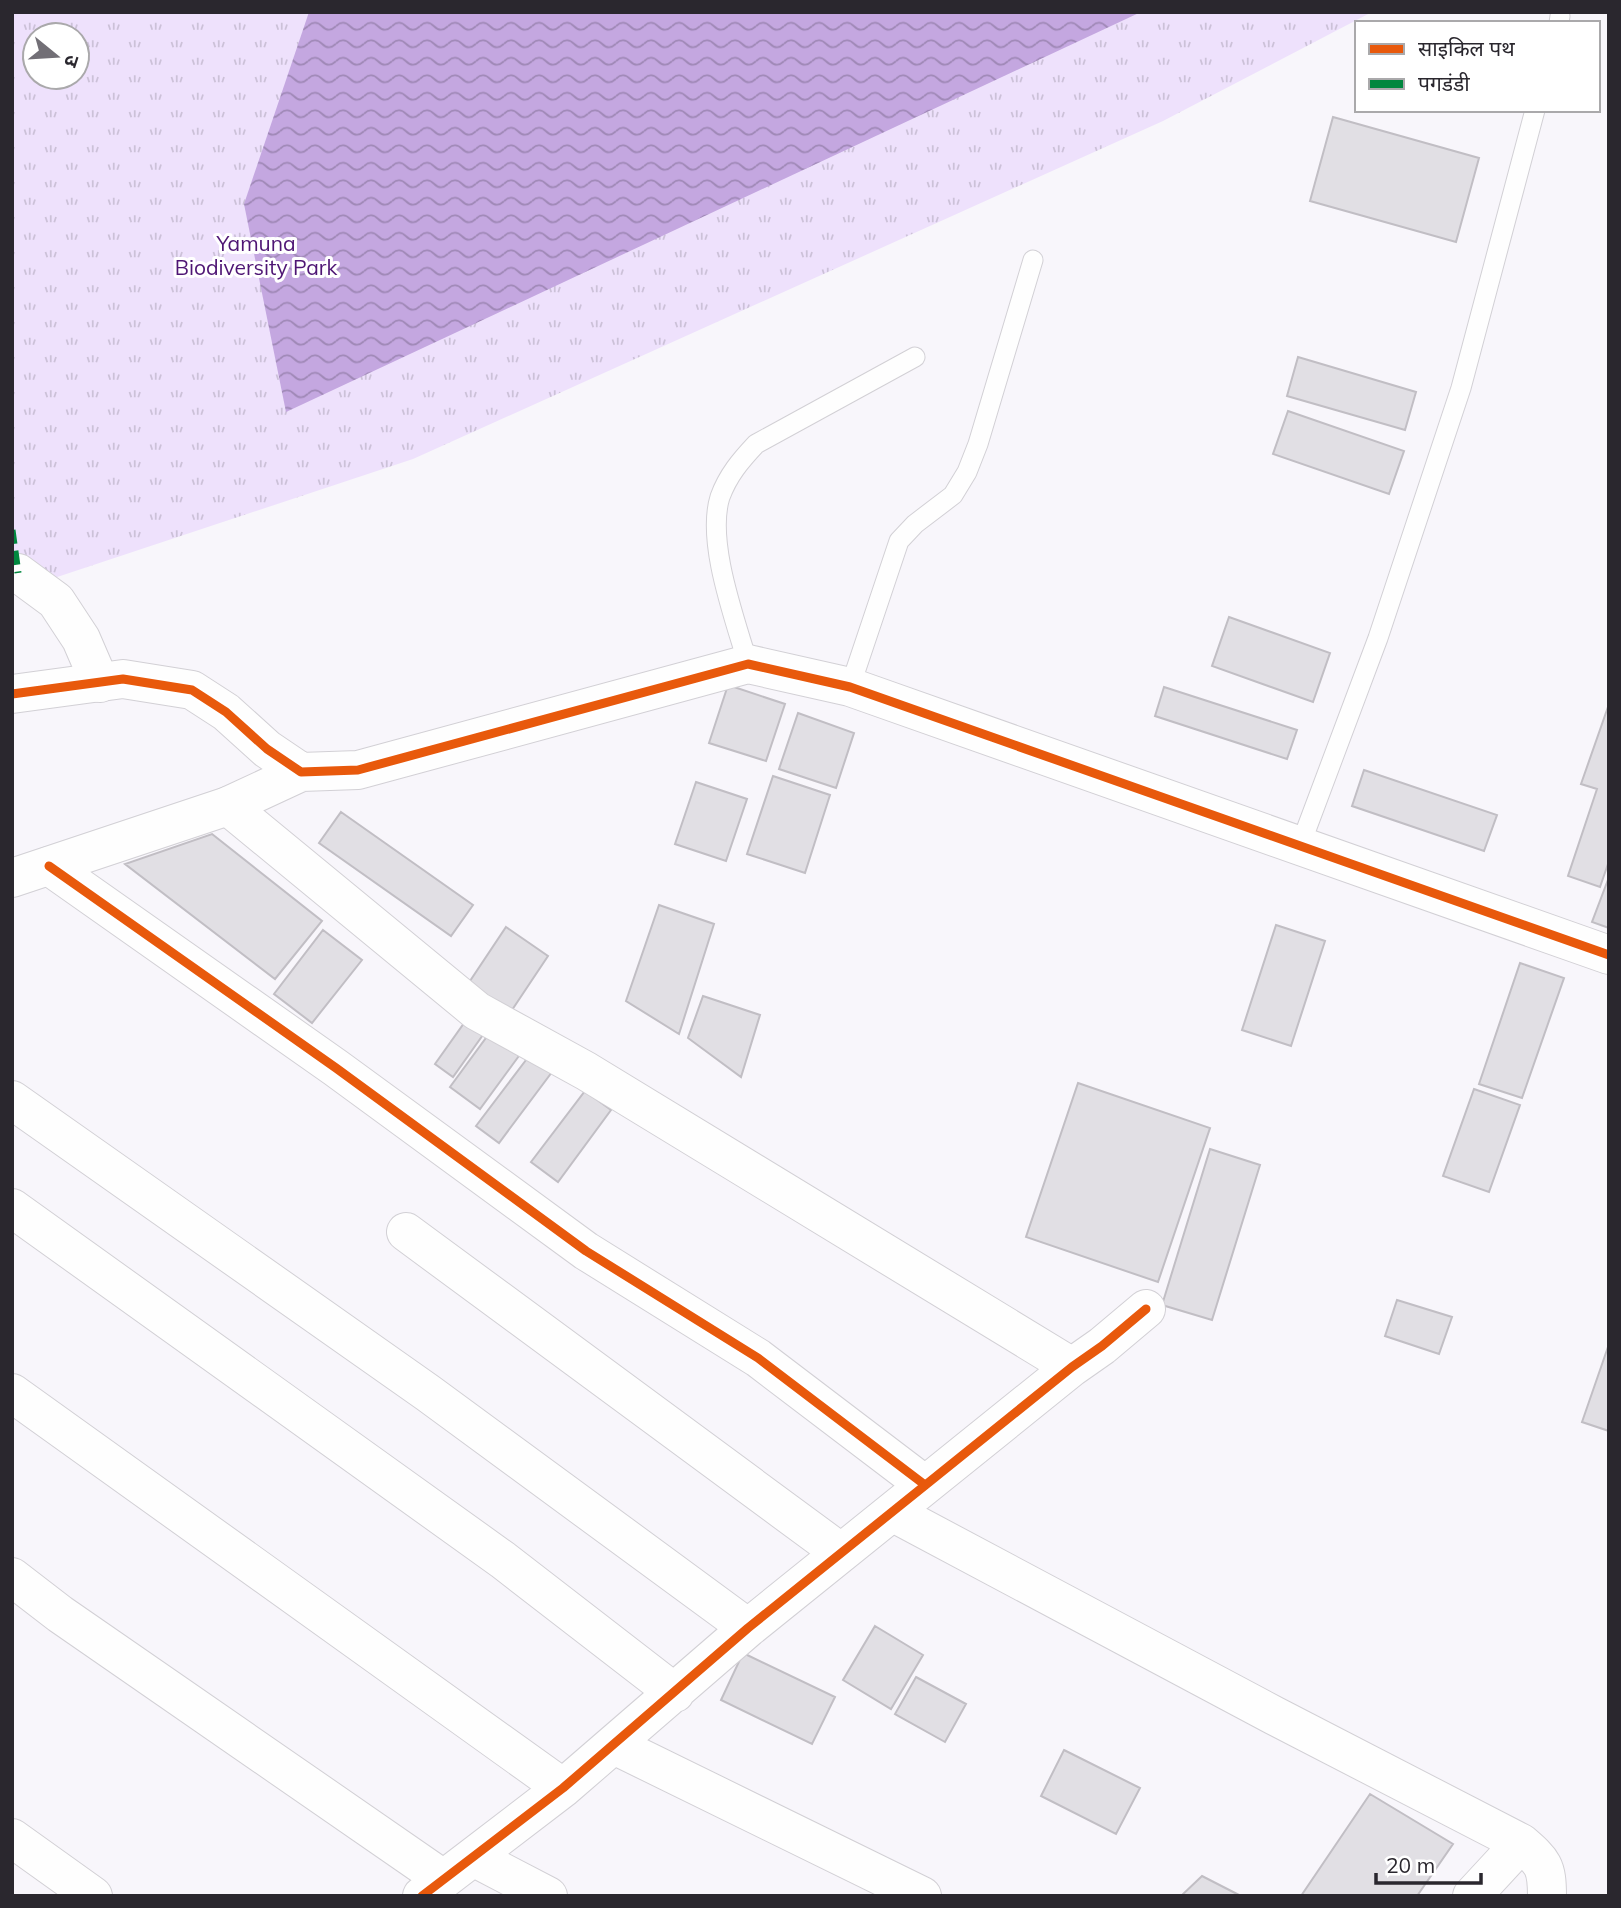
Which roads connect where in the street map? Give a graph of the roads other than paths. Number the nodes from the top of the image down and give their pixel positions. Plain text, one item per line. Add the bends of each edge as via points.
1 (1534, 112) edge
2 (1033, 260) dead end
3 (915, 357) dead end
4 (12, 573) edge
5 (748, 664) junction
6 (100, 683) junction
7 (850, 687) junction
8 (12, 695) edge
9 (301, 772) junction
10 (228, 806) junction
11 (1300, 846) junction
12 (49, 866) junction
13 (12, 878) edge
14 (1609, 955) edge
15 (12, 1100) edge
16 (12, 1208) edge
17 (406, 1233) dead end
18 (1146, 1309) dead end
19 (1072, 1367) junction
20 (12, 1393) edge
21 (925, 1485) junction
22 (892, 1512) junction
23 (840, 1552) junction
24 (12, 1577) edge
25 (748, 1628) junction
26 (675, 1693) junction
27 (614, 1745) junction
28 (564, 1788) junction
29 (12, 1838) edge
30 (1521, 1843) junction
31 (446, 1877) edge
32 (93, 1896) edge
33 (548, 1896) edge
34 (922, 1896) edge
35 (1472, 1896) edge
36 (1546, 1896) edge

1 - 11 lane via 1461,388 1378,638
2 - 7 lane via 967,472 953,495 899,541
3 - 5 lane via 756,444 736,465 720,498 716,526 723,577
4 - 6 street via 56,601 81,639
5 - 7 street
5 - 9 street via 358,770
6 - 8 street
6 - 9 street via 123,679 192,690
7 - 11 street
9 - 10 street
10 - 12 street
10 - 19 street via 477,1011 598,1078
11 - 14 street
12 - 13 street
12 - 21 street via 586,1251 758,1358
15 - 25 street via 428,1393
16 - 26 street via 503,1560
17 - 23 street
18 - 19 street
19 - 21 street
20 - 28 street
21 - 22 street
22 - 23 street
22 - 30 street
23 - 25 street
24 - 31 street
25 - 26 street
26 - 27 street
27 - 28 street
27 - 34 street
28 - 31 street
29 - 32 street
30 - 35 street
30 - 36 street via 1541,1860
31 - 33 street

